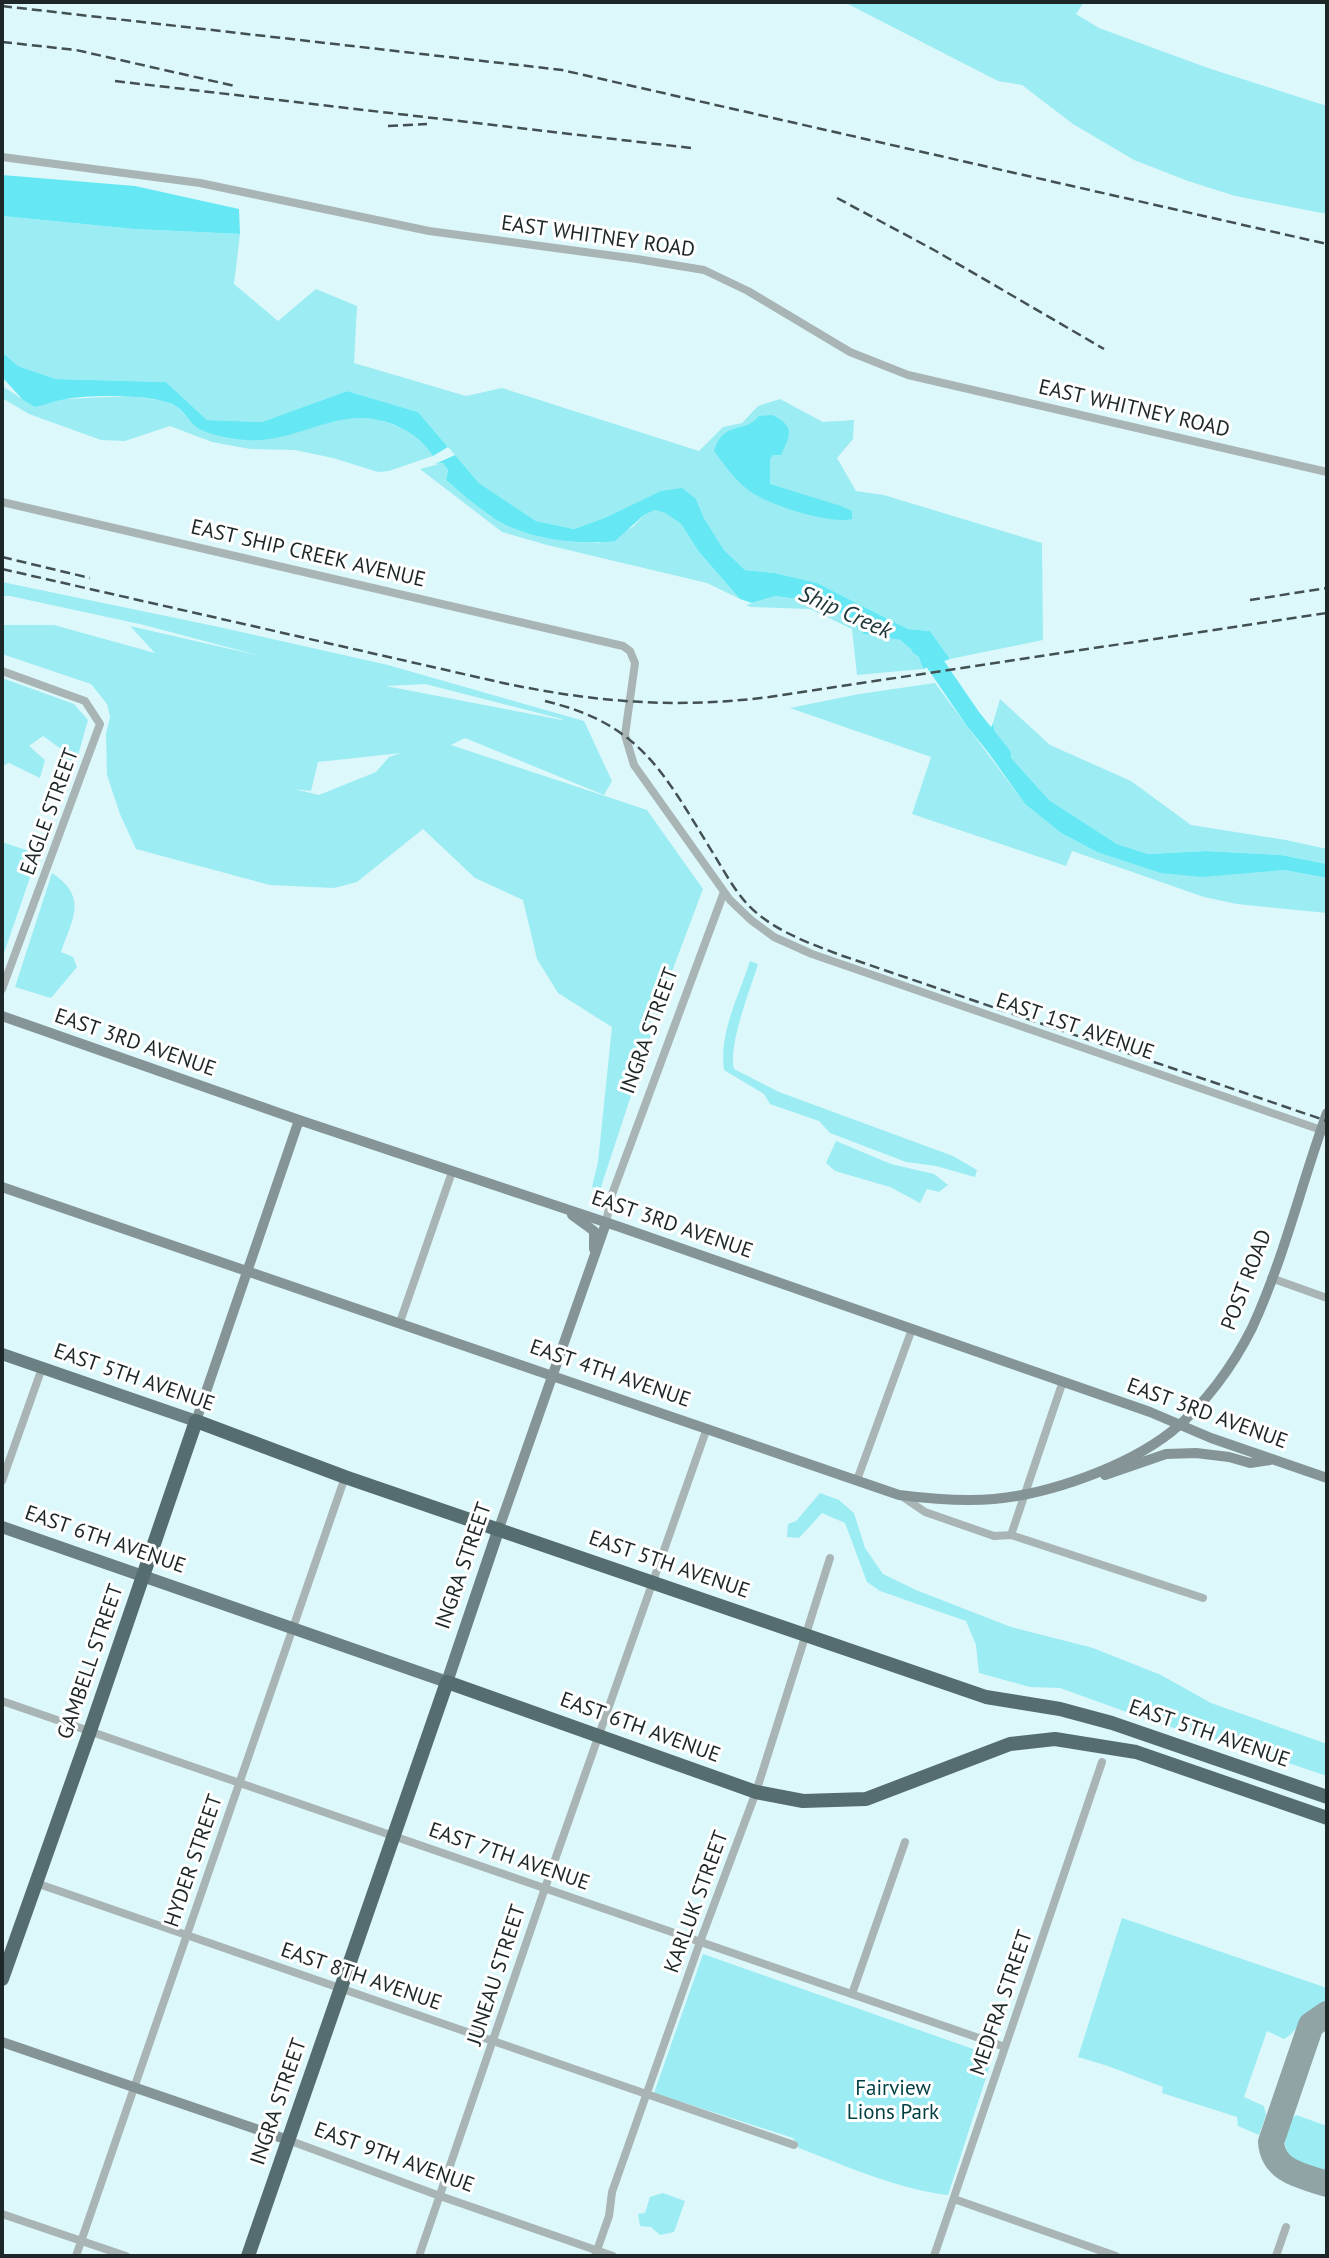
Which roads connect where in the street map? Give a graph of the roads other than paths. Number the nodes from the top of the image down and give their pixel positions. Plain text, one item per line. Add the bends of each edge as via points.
1 (2, 157) edge
2 (1327, 472) edge
3 (2, 502) edge
4 (607, 641) joint
5 (2, 671) edge
6 (724, 892) junction
7 (2, 989) edge
8 (2, 1016) edge
9 (1327, 1112) edge
10 (299, 1120) junction
11 (1324, 1131) edge
12 (453, 1172) junction
13 (2, 1186) edge
14 (567, 1210) junction
15 (606, 1223) junction
16 (593, 1256) junction
17 (248, 1270) junction
18 (1271, 1278) junction
19 (1327, 1298) edge
20 (400, 1322) junction
21 (912, 1329) junction
22 (2, 1354) edge
23 (42, 1368) junction
24 (553, 1374) junction
25 (1063, 1381) junction
26 (196, 1421) junction
27 (1180, 1424) junction
28 (707, 1429) junction
29 (1273, 1459) junction
30 (345, 1477) junction
31 (1327, 1478) edge
32 (857, 1480) junction
33 (2, 1481) edge
34 (899, 1495) junction
35 (1025, 1495) junction
36 (2, 1527) edge
37 (499, 1528) junction
38 (1011, 1535) junction
39 (831, 1558) dead end
40 (143, 1576) junction
41 (653, 1582) junction
42 (1203, 1598) dead end
43 (292, 1628) junction
44 (806, 1635) junction
45 (447, 1682) junction
46 (2, 1700) edge
47 (90, 1731) junction
48 (599, 1734) junction
49 (1102, 1762) dead end
50 (239, 1783) junction
51 (756, 1792) junction
52 (1327, 1797) edge
53 (1274, 1800) joint
54 (1327, 1818) edge
55 (395, 1836) junction
56 (905, 1842) dead end
57 (36, 1883) junction
58 (545, 1888) junction
59 (187, 1935) junction
60 (700, 1942) junction
61 (2, 1979) edge
62 (340, 1988) junction
63 (852, 1994) junction
64 (494, 2041) junction
65 (2, 2042) edge
66 (1005, 2047) junction
67 (134, 2088) junction
68 (646, 2094) junction
69 (288, 2140) junction
70 (794, 2145) dead end
71 (440, 2196) junction
72 (954, 2199) junction
73 (2, 2214) edge
74 (1286, 2227) dead end
75 (81, 2241) junction
76 (596, 2253) edge
77 (1103, 2254) edge
78 (76, 2256) edge
79 (126, 2256) edge
80 (248, 2256) edge
81 (419, 2256) edge
82 (613, 2256) edge
83 (934, 2256) edge
84 (1116, 2256) edge
85 (1276, 2256) edge

1 - 2 street, EAST WHITNEY ROAD via 200,183 429,231 704,270 850,352 908,374
3 - 4 street, EAST SHIP CREEK AVENUE
4 - 6 street, EAST 1ST AVENUE via 630,651 635,663 625,735 630,756
5 - 7 street, EAGLE STREET via 85,701 100,724
6 - 11 street, EAST 1ST AVENUE via 764,930 812,954
6 - 15 street, INGRA STREET via 611,1197
8 - 10 main road, EAST 3RD AVENUE
9 - 11 main road, POST ROAD
10 - 12 main road, EAST 3RD AVENUE
10 - 17 main road, GAMBELL STREET
11 - 18 main road, POST ROAD
12 - 14 main road, EAST 3RD AVENUE
12 - 20 street
13 - 17 main road, EAST 4TH AVENUE
14 - 15 main road, EAST 3RD AVENUE
14 - 16 main road via 594,1231
15 - 16 main road, INGRA STREET
15 - 21 main road, EAST 3RD AVENUE
16 - 24 main road, INGRA STREET
17 - 20 main road, EAST 4TH AVENUE
17 - 26 main road, GAMBELL STREET
18 - 19 street
18 - 27 main road, POST ROAD via 1237,1354
20 - 24 main road, EAST 4TH AVENUE
21 - 25 main road, EAST 3RD AVENUE
21 - 32 street
22 - 23 main road, EAST 5TH AVENUE
23 - 26 main road, EAST 5TH AVENUE
23 - 33 street
24 - 28 main road, EAST 4TH AVENUE
24 - 37 main road, INGRA STREET
25 - 27 main road, EAST 3RD AVENUE
25 - 35 street
26 - 30 highway, EAST 5TH AVENUE
26 - 40 highway, GAMBELL STREET
27 - 29 main road, EAST 3RD AVENUE
27 - 35 main road, POST ROAD via 1145,1449 1074,1482
28 - 32 main road, EAST 4TH AVENUE
28 - 41 street, JUNEAU STREET
29 - 31 main road, EAST 3RD AVENUE
29 - 35 main road via 1251,1463 1196,1453 1166,1454 1074,1487
30 - 37 highway, EAST 5TH AVENUE
30 - 43 street, HYDER STREET
32 - 34 main road, EAST 4TH AVENUE
34 - 35 main road, POST ROAD via 945,1500
34 - 38 street, EAST 4TH AVENUE via 925,1512 994,1536
35 - 38 street
36 - 40 main road, EAST 6TH AVENUE
37 - 41 highway, EAST 5TH AVENUE
37 - 45 main road, INGRA STREET
38 - 42 street, EAST 4TH AVENUE
39 - 44 street, KARLUK STREET
40 - 43 main road, EAST 6TH AVENUE
40 - 47 highway, GAMBELL STREET
41 - 44 highway, EAST 5TH AVENUE
41 - 48 street, JUNEAU STREET
43 - 45 main road, EAST 6TH AVENUE
43 - 50 street, HYDER STREET
44 - 51 street, KARLUK STREET
44 - 52 highway, EAST 5TH AVENUE via 986,1697 1112,1723
45 - 48 highway, EAST 6TH AVENUE
45 - 55 highway, INGRA STREET
46 - 47 street, EAST 7TH AVENUE
47 - 50 street, EAST 7TH AVENUE
47 - 57 highway, GAMBELL STREET
48 - 51 highway, EAST 6TH AVENUE
48 - 58 street, JUNEAU STREET
49 - 66 street, MEDFRA STREET
50 - 55 street, EAST 7TH AVENUE
50 - 59 street, HYDER STREET
51 - 53 highway, EAST 6TH AVENUE via 803,1801 866,1799 1010,1744 1055,1740 1136,1752
51 - 60 street, KARLUK STREET
53 - 54 highway, EAST 5TH AVENUE
55 - 58 street, EAST 7TH AVENUE
55 - 62 highway, INGRA STREET
56 - 63 street
57 - 59 street, EAST 8TH AVENUE
57 - 61 highway, GAMBELL STREET
58 - 60 street, EAST 7TH AVENUE
58 - 64 street, JUNEAU STREET
59 - 62 street, EAST 8TH AVENUE
59 - 67 street, HYDER STREET
60 - 63 street, EAST 7TH AVENUE
60 - 68 street, KARLUK STREET
62 - 64 street, EAST 8TH AVENUE
62 - 69 highway, INGRA STREET
63 - 66 street, EAST 7TH AVENUE
64 - 68 street, EAST 8TH AVENUE
64 - 71 street, JUNEAU STREET
65 - 67 main road, EAST 9TH AVENUE
66 - 72 street, MEDFRA STREET
67 - 69 main road, EAST 9TH AVENUE
67 - 75 street, HYDER STREET
68 - 70 street, EAST 8TH AVENUE
68 - 76 street, KARLUK STREET
69 - 71 street, EAST 9TH AVENUE
69 - 80 highway, INGRA STREET
71 - 76 street, EAST 9TH AVENUE
71 - 81 street, JUNEAU STREET
72 - 77 street
72 - 83 street, MEDFRA STREET
73 - 75 street
74 - 85 street
75 - 78 street, HYDER STREET
75 - 79 street
76 - 82 street, EAST 9TH AVENUE
77 - 84 street

